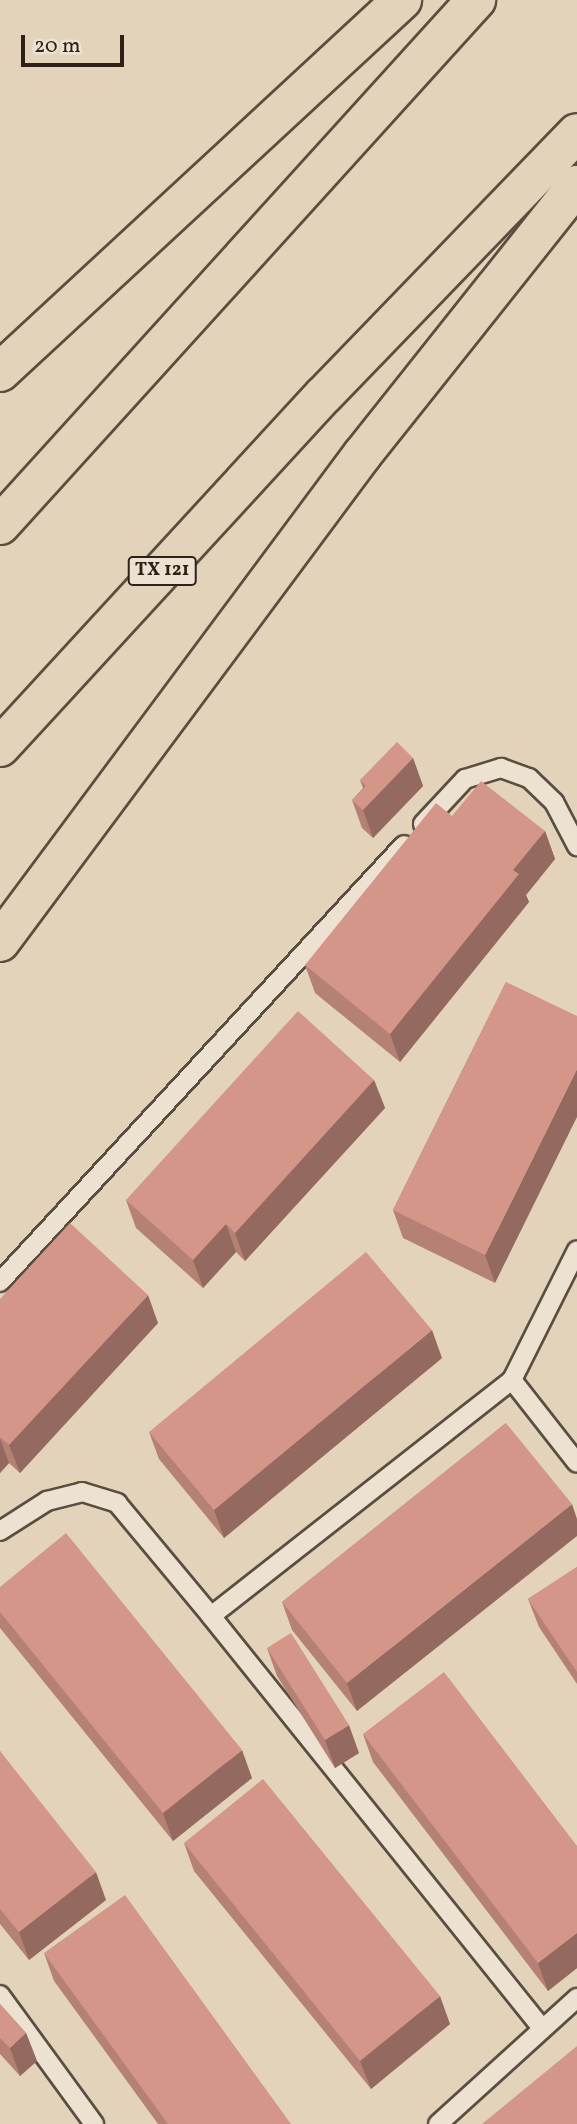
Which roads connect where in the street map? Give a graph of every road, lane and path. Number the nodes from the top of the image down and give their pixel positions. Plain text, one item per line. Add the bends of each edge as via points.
1 (402, 0) edge
2 (476, 0) edge
3 (577, 133) edge
4 (577, 185) edge
5 (0, 372) edge
6 (0, 524) edge
7 (0, 747) edge
8 (577, 846) edge
9 (0, 942) edge
10 (577, 1250) edge
11 (0, 1282) edge
12 (512, 1380) junction
13 (577, 1463) edge
14 (0, 1531) edge
15 (211, 1616) junction
16 (0, 1995) edge
17 (577, 1998) edge
18 (541, 2027) junction
19 (94, 2124) edge
20 (438, 2124) edge

1 - 5 highway
2 - 6 highway
3 - 7 highway, TX 121 via 324,395
4 - 9 highway via 362,455
8 - 11 lane via 554,802 529,778 500,768 465,779
10 - 12 lane
12 - 13 lane
12 - 15 lane
14 - 15 lane via 47,1501 82,1492 117,1503
15 - 18 lane
16 - 19 lane
17 - 18 lane
18 - 20 lane

